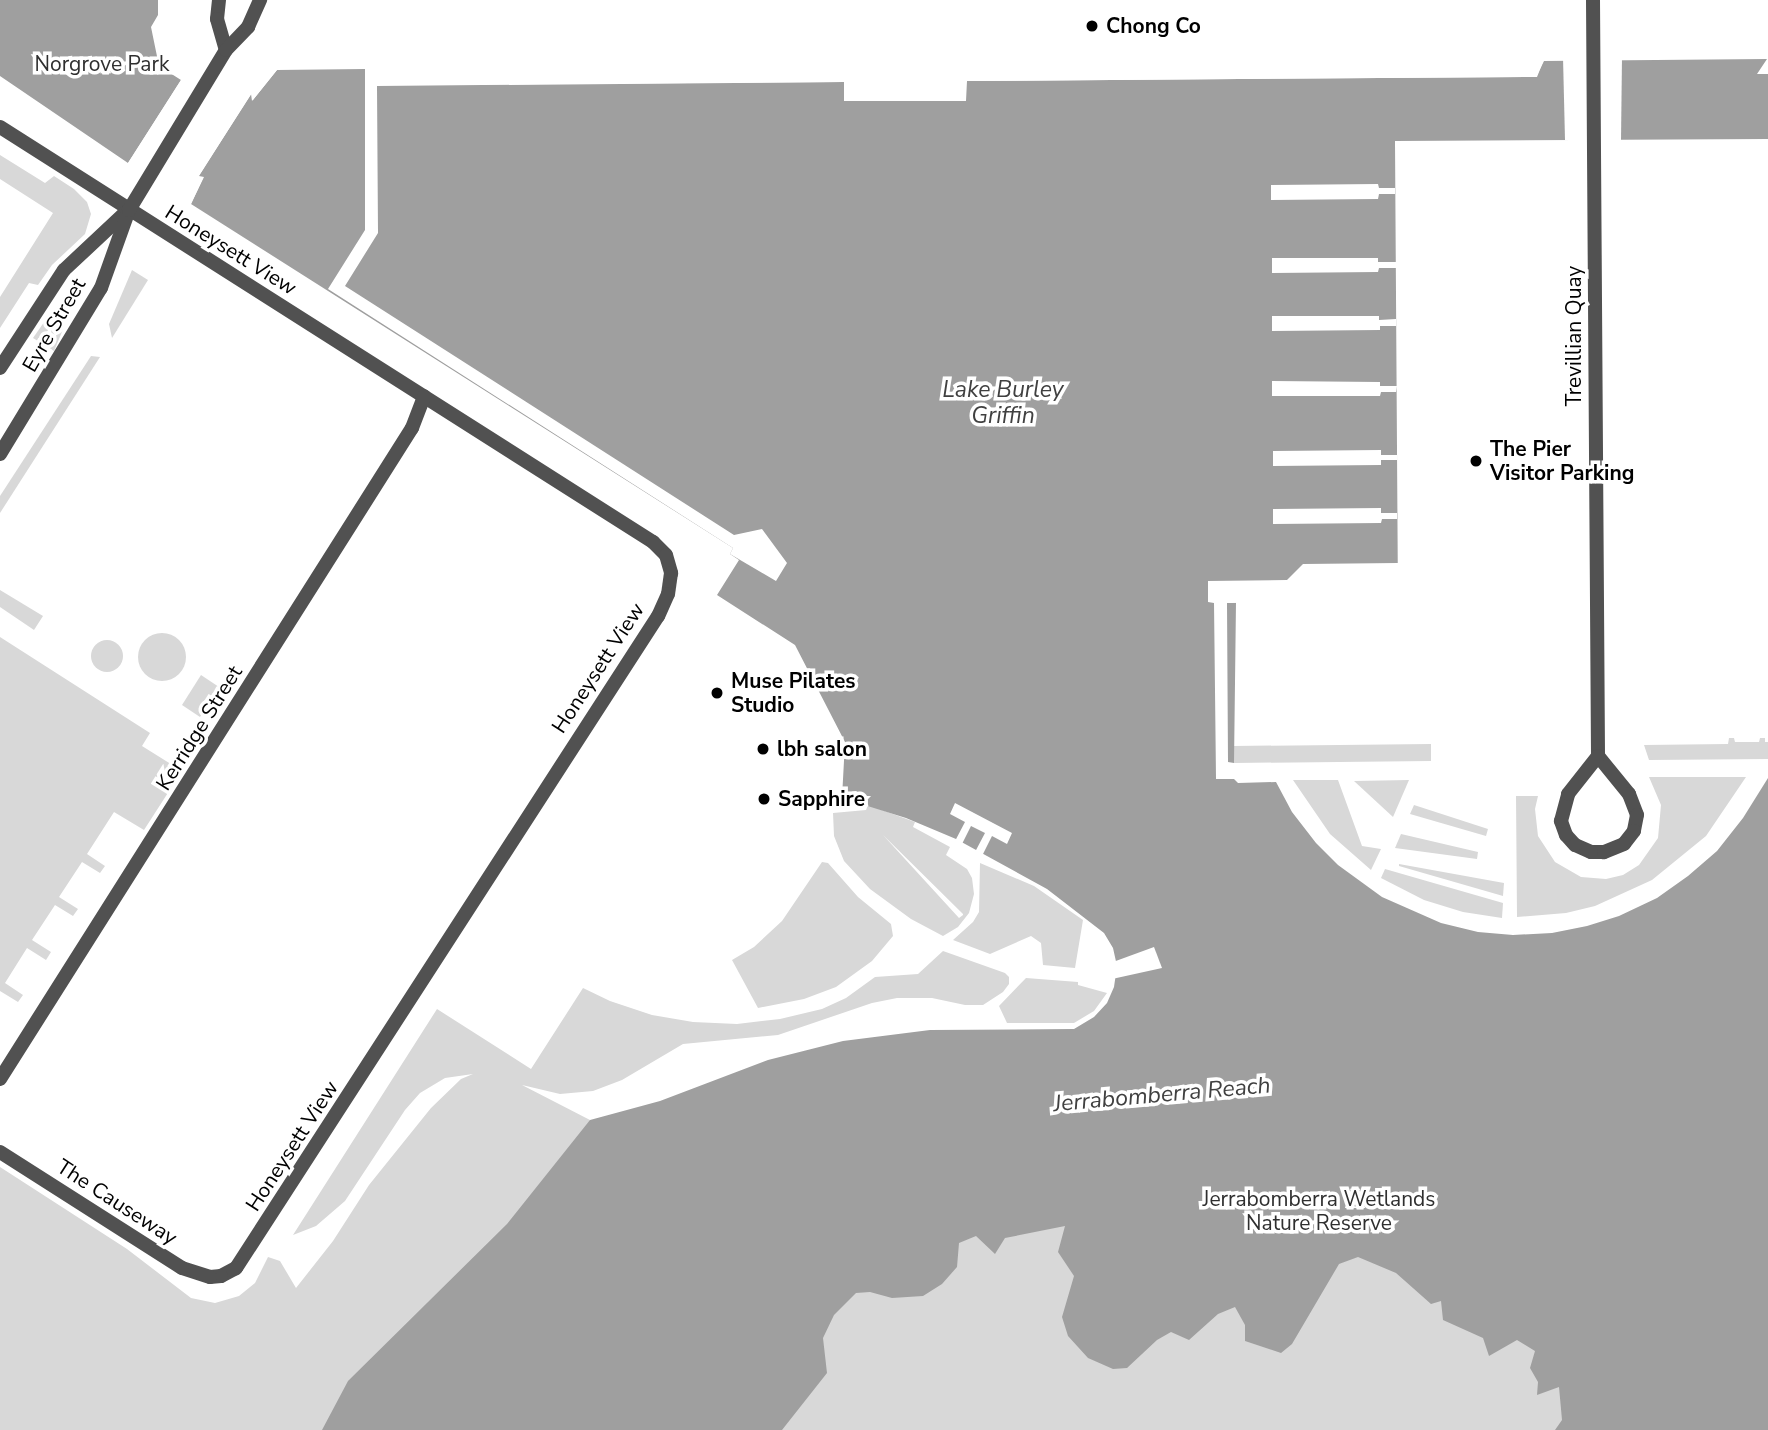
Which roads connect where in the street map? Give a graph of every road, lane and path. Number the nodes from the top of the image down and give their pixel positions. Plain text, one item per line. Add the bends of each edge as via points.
1 (219, 0) edge
2 (260, 0) edge
3 (1592, 0) edge
4 (226, 50) junction
5 (0, 127) edge
6 (129, 209) junction
7 (0, 368) edge
8 (424, 396) junction
9 (0, 454) edge
10 (1598, 756) junction
11 (0, 1079) edge
12 (0, 1152) edge
13 (216, 1277) joint

1 - 4 street via 218,19
2 - 4 street, Eyre Street via 248,27
3 - 10 street, Trevillian Quay
4 - 6 street, Eyre Street
5 - 6 street, Honeysett View
6 - 7 street, Eyre Street via 61,275
6 - 8 street, Honeysett View
6 - 9 street, Eyre Street via 101,288
8 - 11 street, Kerridge Street via 412,428
8 - 13 street, Honeysett View via 658,546 670,566 668,594 251,1250 236,1268
10 - 10 street via 1634,801 1637,815 1624,844 1591,852 1575,845 1561,821 1568,794
12 - 13 street, The Causeway via 175,1264

